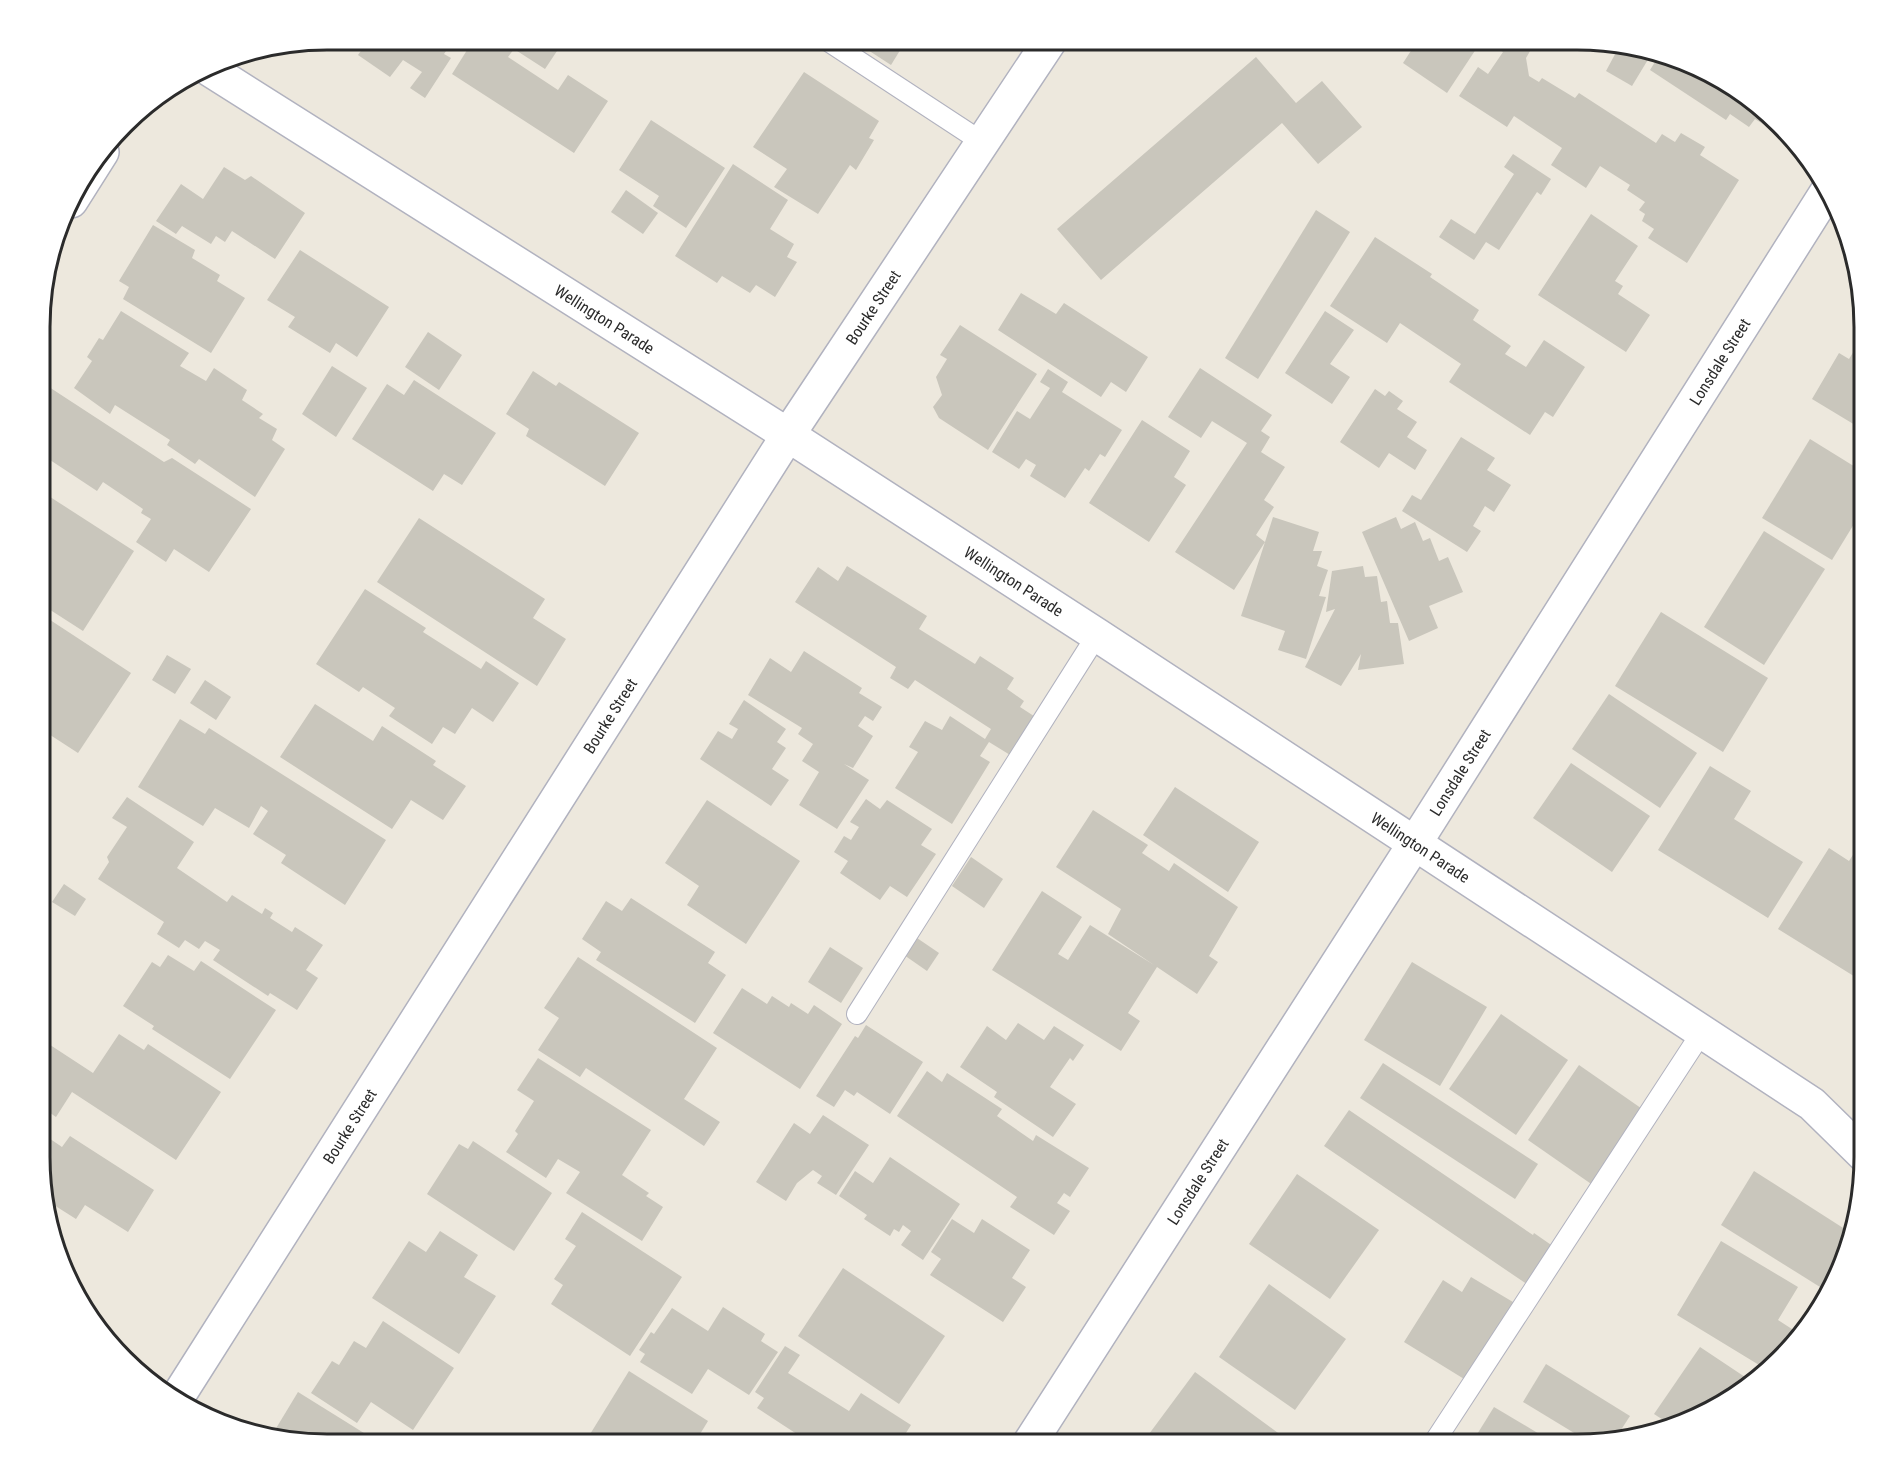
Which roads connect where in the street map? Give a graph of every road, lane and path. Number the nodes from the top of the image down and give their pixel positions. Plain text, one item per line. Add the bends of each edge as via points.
1 (842, 50) edge
2 (1044, 50) edge
3 (215, 73) edge
4 (982, 142) junction
5 (1823, 198) edge
6 (788, 435) junction
7 (1097, 635) junction
8 (1415, 843) junction
9 (856, 1014) dead end
10 (1702, 1032) junction
11 (1812, 1104) junction
12 (1854, 1122) edge
13 (1854, 1145) edge
14 (181, 1392) edge
15 (1035, 1434) edge
16 (1440, 1434) edge

1 - 4 lane
2 - 4 street, Bourke Street
3 - 6 street, Wellington Parade
4 - 6 street, Bourke Street
5 - 8 street, Lonsdale Street
6 - 7 street, Wellington Parade
6 - 14 street, Bourke Street
7 - 8 street, Wellington Parade
7 - 9 lane
8 - 10 street, Wellington Parade
8 - 15 street, Lonsdale Street
10 - 11 street, Wellington Parade
10 - 16 lane
11 - 12 street, Wellington Parade
11 - 13 street, Wellington Parade

